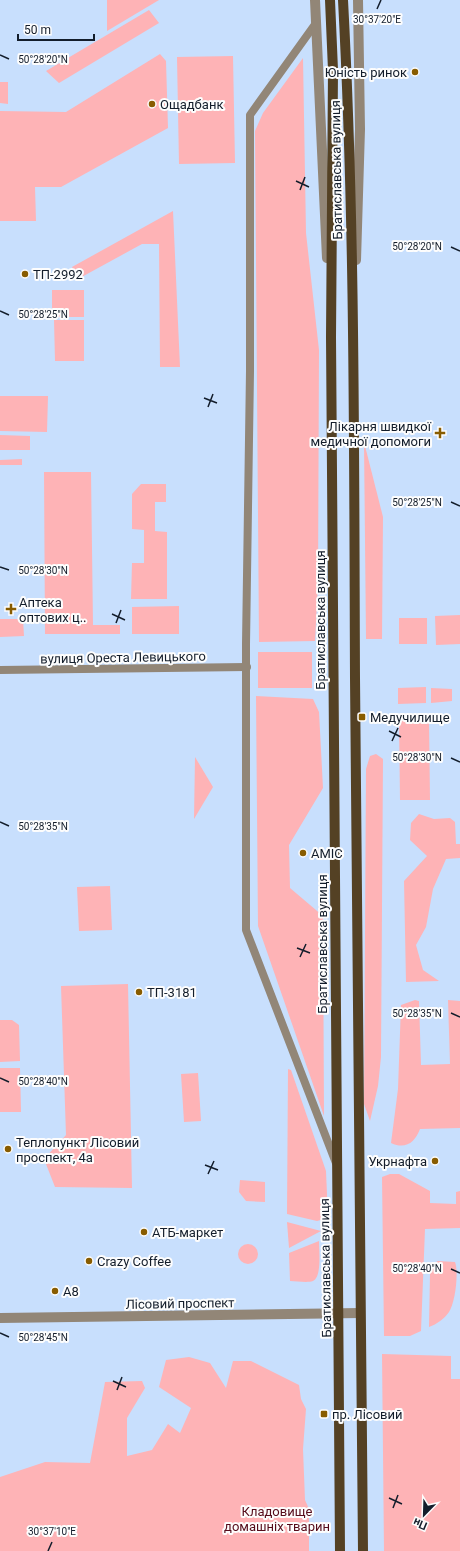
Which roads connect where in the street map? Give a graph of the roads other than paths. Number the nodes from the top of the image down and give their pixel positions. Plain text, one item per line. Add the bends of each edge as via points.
1 (315, 0) edge
2 (330, 0) edge
3 (343, 0) edge
4 (358, 0) edge
5 (316, 23) junction
6 (331, 337) junction
7 (354, 340) junction
8 (247, 667) junction
9 (0, 670) edge
10 (337, 1166) junction
11 (339, 1313) junction
12 (360, 1313) junction
13 (0, 1318) edge
14 (340, 1551) edge
15 (363, 1551) edge

1 - 5 street, Братиславська вулиця
2 - 6 main road, Братиславська вулиця via 333,70
3 - 7 main road, Братиславська вулиця
4 - 7 street, Братиславська вулиця via 360,129
5 - 6 street, Братиславська вулиця
5 - 8 street via 250,115
6 - 10 main road, Братиславська вулиця
7 - 12 main road, Братиславська вулиця
8 - 9 street, вулиця Ореста Левицького
8 - 10 street via 246,930
10 - 11 main road, Братиславська вулиця
11 - 12 street, Лісовий проспект
11 - 13 street, Лісовий проспект
11 - 14 main road, Братиславська вулиця
12 - 15 main road, Братиславська вулиця

